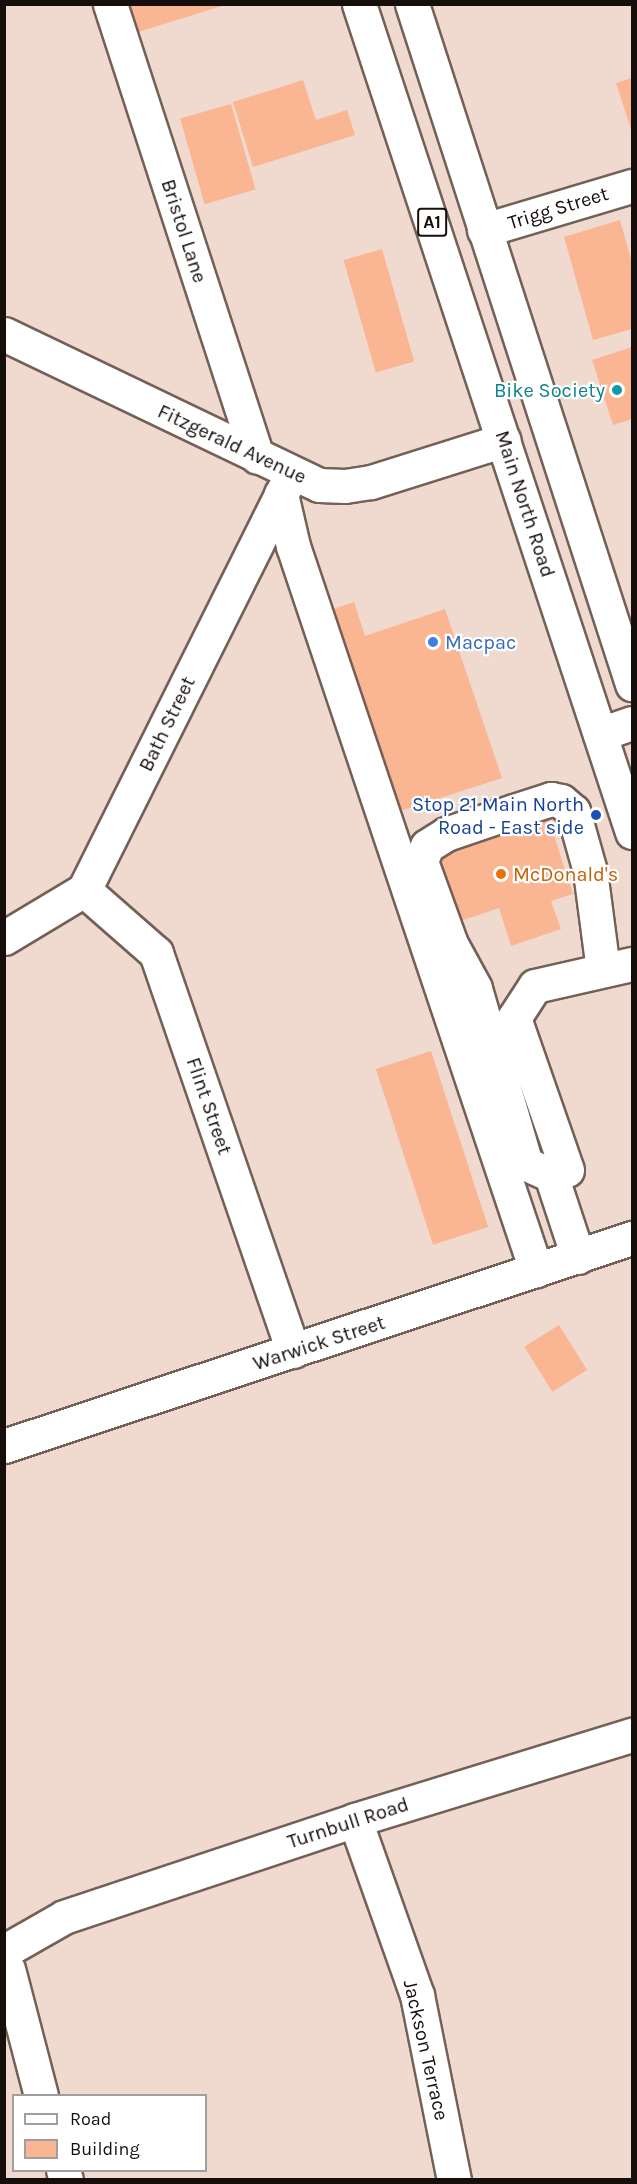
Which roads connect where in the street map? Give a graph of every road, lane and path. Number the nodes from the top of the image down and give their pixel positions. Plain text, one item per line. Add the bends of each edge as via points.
1 (110, 4) edge
2 (360, 4) edge
3 (412, 4) edge
4 (633, 186) edge
5 (484, 230) junction
6 (4, 334) edge
7 (549, 425) junction
8 (504, 440) junction
9 (257, 457) junction
10 (286, 484) junction
11 (633, 684) edge
12 (633, 723) edge
13 (600, 735) junction
14 (633, 832) edge
15 (84, 890) junction
16 (4, 938) edge
17 (618, 967) edge
18 (559, 1173) junction
19 (630, 1249) edge
20 (578, 1257) junction
21 (536, 1270) junction
22 (293, 1351) junction
23 (4, 1446) edge
24 (633, 1735) edge
25 (355, 1820) junction
26 (7, 1946) edge
27 (4, 2009) edge
28 (24, 2041) junction
29 (40, 2094) edge
30 (454, 2180) edge

1 - 9 main road, Bristol Lane
2 - 8 main road, Main North Road / A1
3 - 5 main road, A1
4 - 5 main road, Trigg Street
5 - 7 main road, A1
6 - 9 main road, Fitzgerald Avenue
7 - 8 main road, Fitzgerald Avenue
7 - 11 main road, A1
8 - 10 main road, Fitzgerald Avenue via 345,486
8 - 13 main road, Main North Road / A1
9 - 10 main road, Fitzgerald Avenue
10 - 15 main road, Bath Street
10 - 21 main road via 293,546
12 - 13 main road
13 - 14 main road, Main North Road / A1
15 - 16 main road
15 - 22 main road, Flint Street via 156,952
17 - 18 main road via 535,986 514,1018
17 - 18 main road via 573,811 561,801 551,799 523,808 446,834 427,846 421,861 451,944 475,988 526,1164
18 - 20 main road
19 - 20 main road, Warwick Street
20 - 21 main road, Warwick Street
21 - 22 main road, Warwick Street
22 - 23 main road, Warwick Street
24 - 25 main road, Turnbull Road
25 - 26 main road, Turnbull Road via 64,1917
25 - 30 main road, Jackson Terrace via 417,1995
26 - 28 main road
27 - 28 main road
28 - 29 main road

